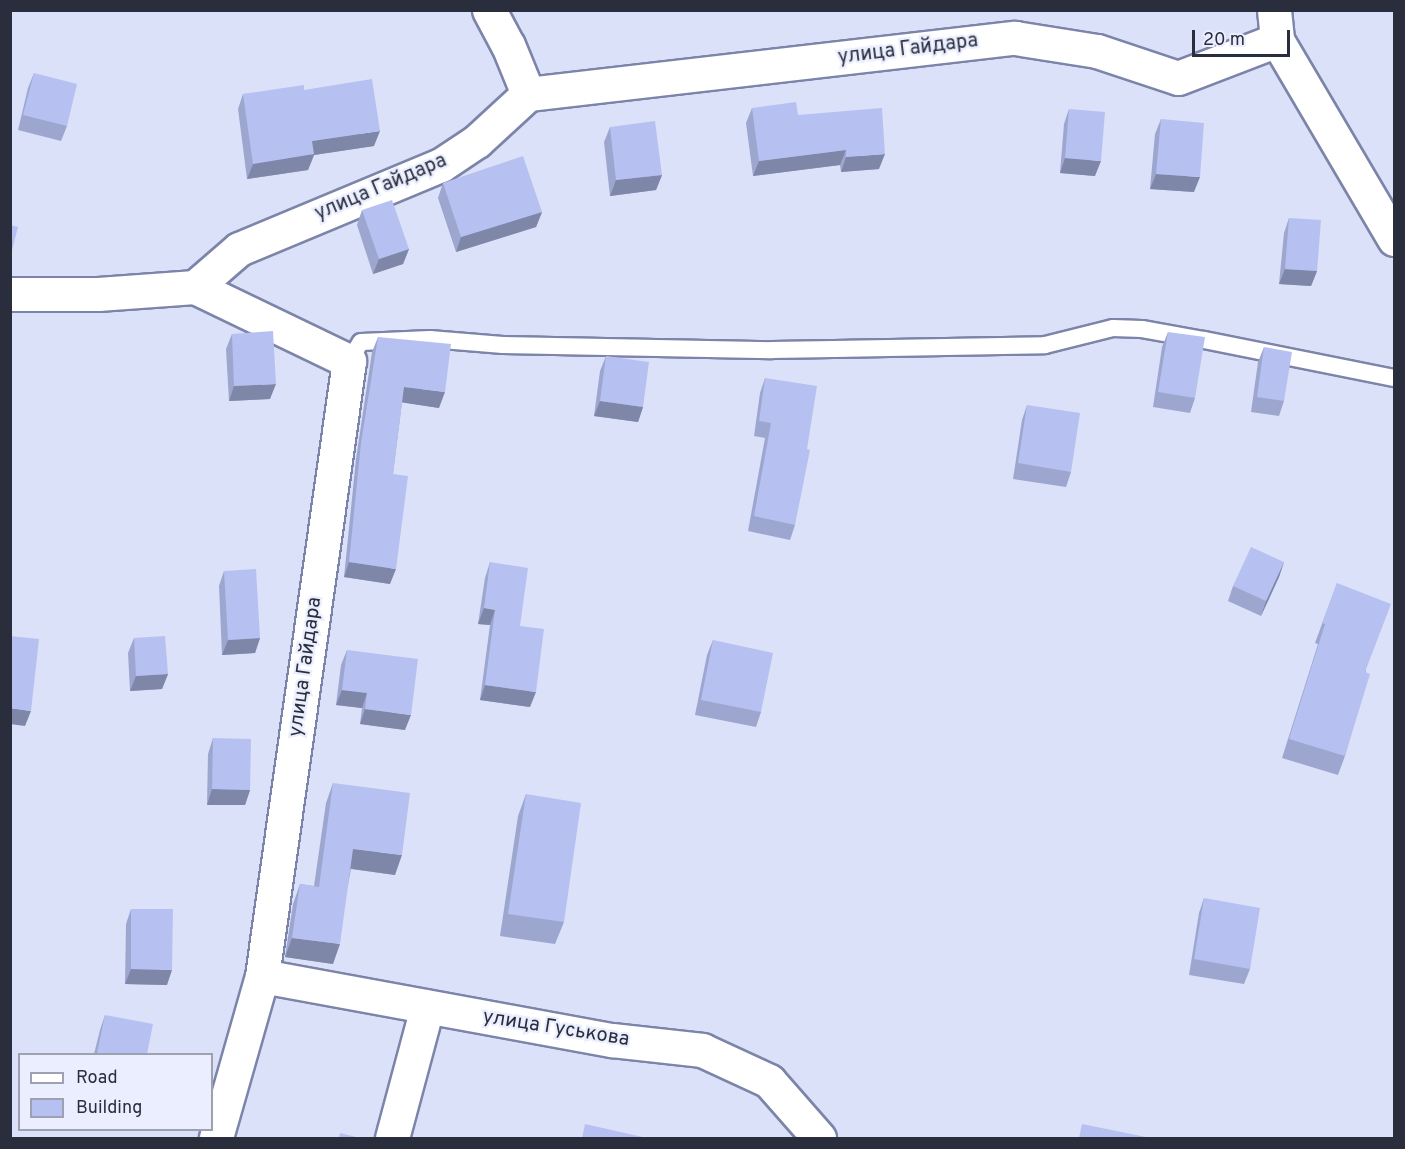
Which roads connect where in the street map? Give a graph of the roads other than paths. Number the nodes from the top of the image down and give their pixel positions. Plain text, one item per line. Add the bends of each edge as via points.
1 (489, 10) edge
2 (1276, 25) edge
3 (528, 94) junction
4 (1395, 239) edge
5 (195, 287) junction
6 (10, 294) edge
7 (349, 361) junction
8 (1395, 378) edge
9 (262, 976) junction
10 (427, 1007) junction
11 (216, 1138) edge
12 (392, 1138) edge
13 (819, 1138) edge

1 - 3 street
2 - 3 street, улица Гайдара via 1178,78 1096,51 1015,38
2 - 4 street
3 - 5 street, улица Гайдара via 477,141 441,165 239,249
5 - 6 street via 98,294
5 - 7 street
7 - 8 lane via 361,342 430,339 503,345 862,349 1045,345 1113,328 1142,329 1238,346
7 - 9 street, улица Гайдара
9 - 10 street, улица Гуськова
9 - 11 street, улица Гайдара
10 - 12 street
10 - 13 street, улица Гуськова via 612,1040 702,1050 769,1081

